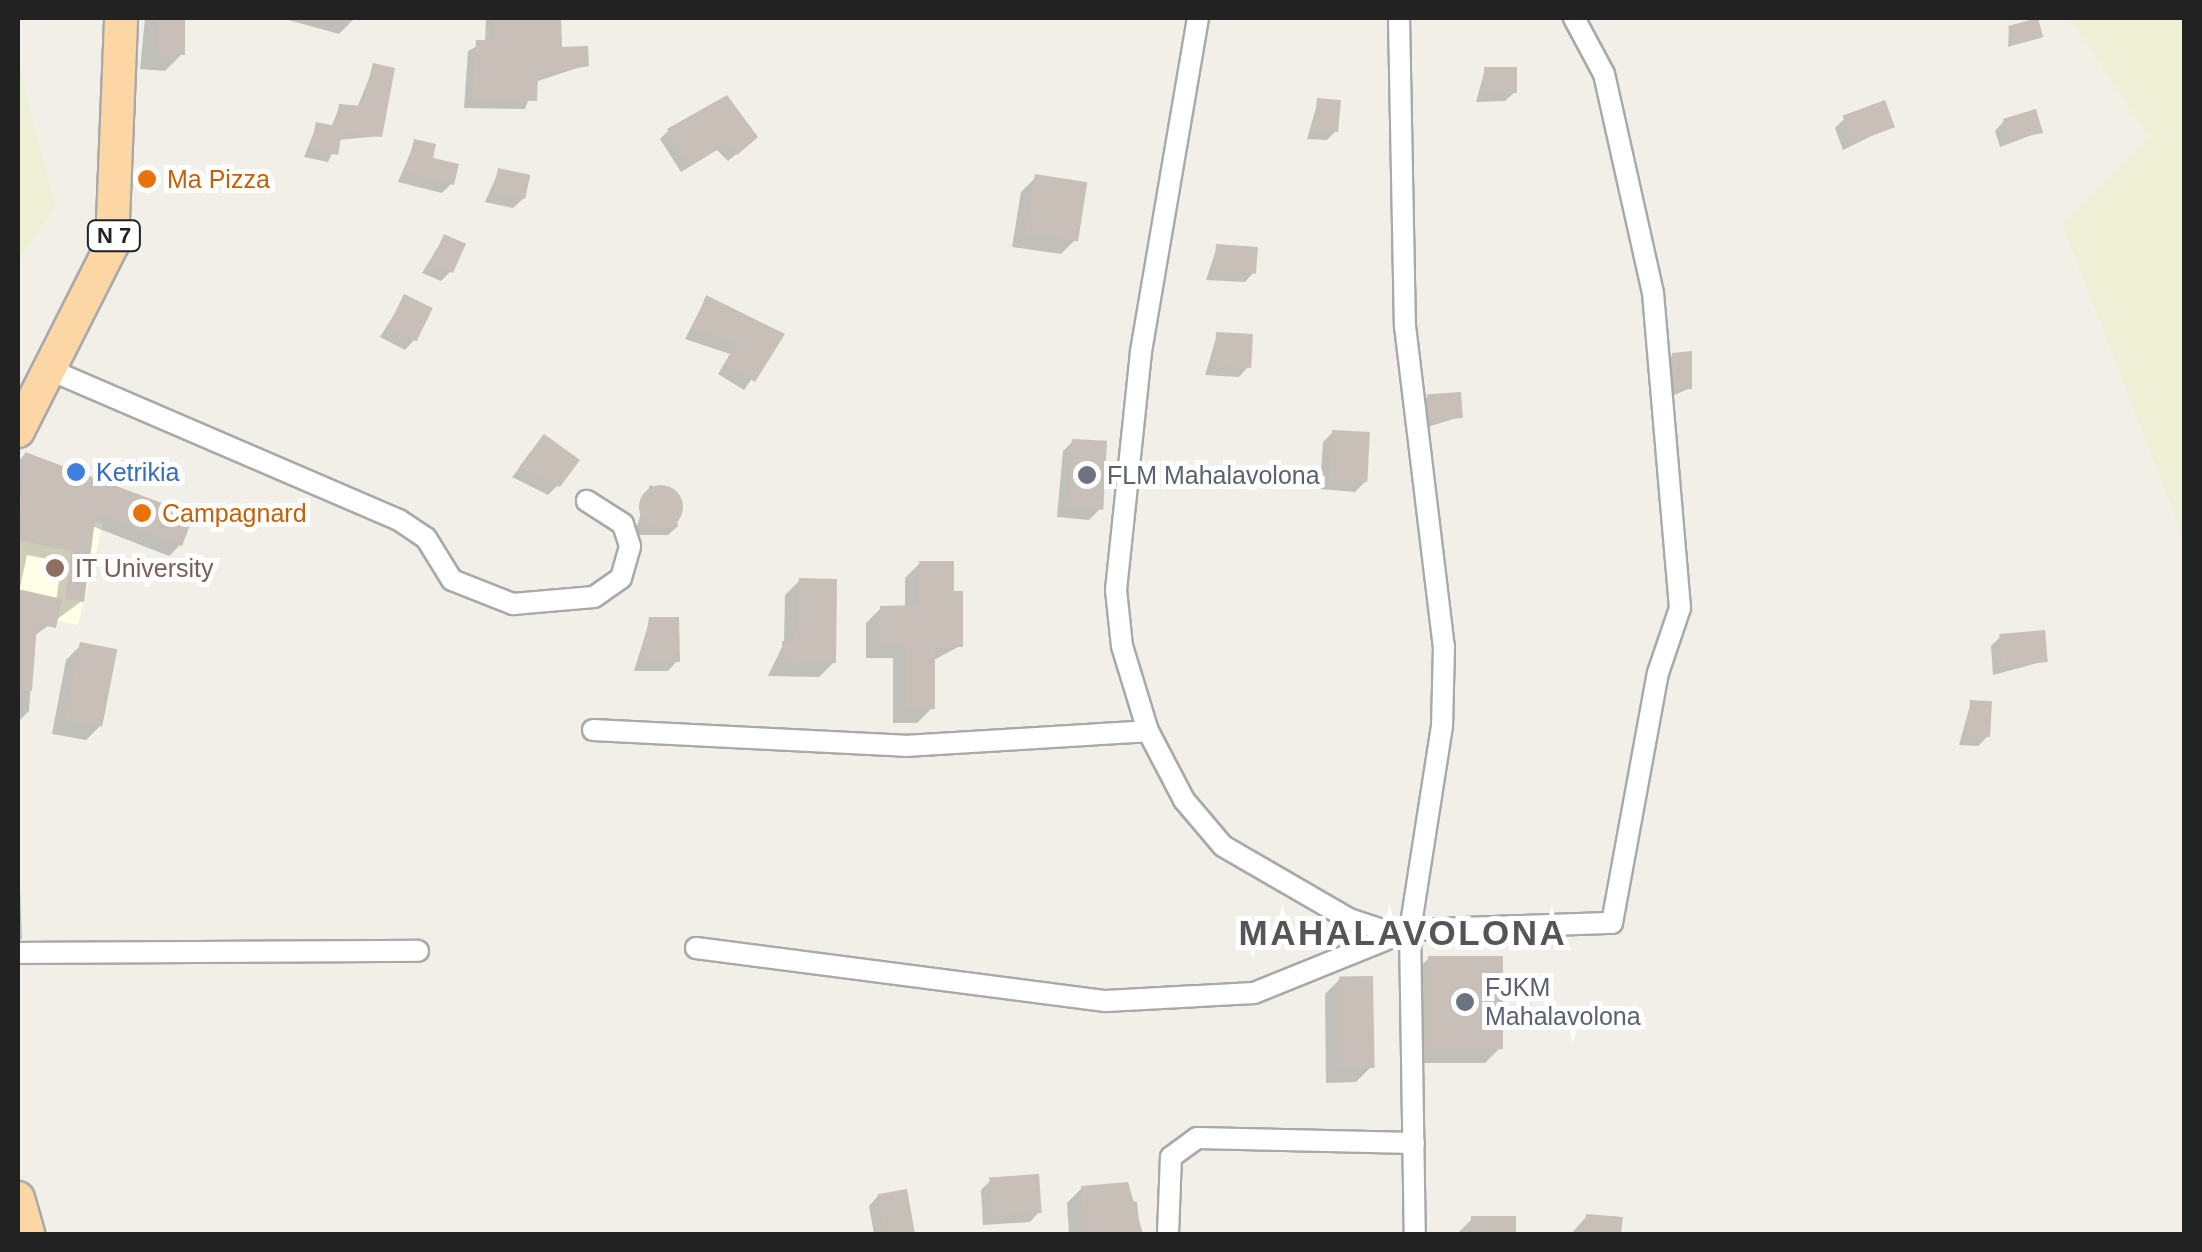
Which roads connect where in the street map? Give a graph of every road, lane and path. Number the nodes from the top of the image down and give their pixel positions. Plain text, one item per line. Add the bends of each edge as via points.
1 (121, 18) edge
2 (1198, 18) edge
3 (1399, 18) edge
4 (1574, 18) edge
5 (55, 372) junction
6 (18, 431) edge
7 (587, 502) dead end
8 (593, 730) dead end
9 (1148, 730) junction
10 (1402, 932) junction
11 (696, 948) dead end
12 (418, 952) dead end
13 (18, 953) edge
14 (1414, 1143) junction
15 (18, 1198) edge
16 (28, 1234) edge
17 (1168, 1234) edge
18 (1416, 1234) edge

1 - 5 main road, N 7 via 112,245
2 - 9 street via 1141,352 1116,590
3 - 10 street via 1407,54 1405,326 1444,646 1442,726
4 - 10 street via 1604,74 1653,293 1680,608 1658,674 1612,923
5 - 6 main road, N 7
5 - 7 street via 400,520 426,538 452,580 513,604 594,597 620,578 630,546 623,524
8 - 9 street via 905,746
9 - 10 street via 1184,800 1222,846 1348,919
10 - 11 street via 1254,993 1106,1001
10 - 14 street
12 - 13 street
14 - 17 street via 1197,1138 1171,1158
14 - 18 street
15 - 16 main road

